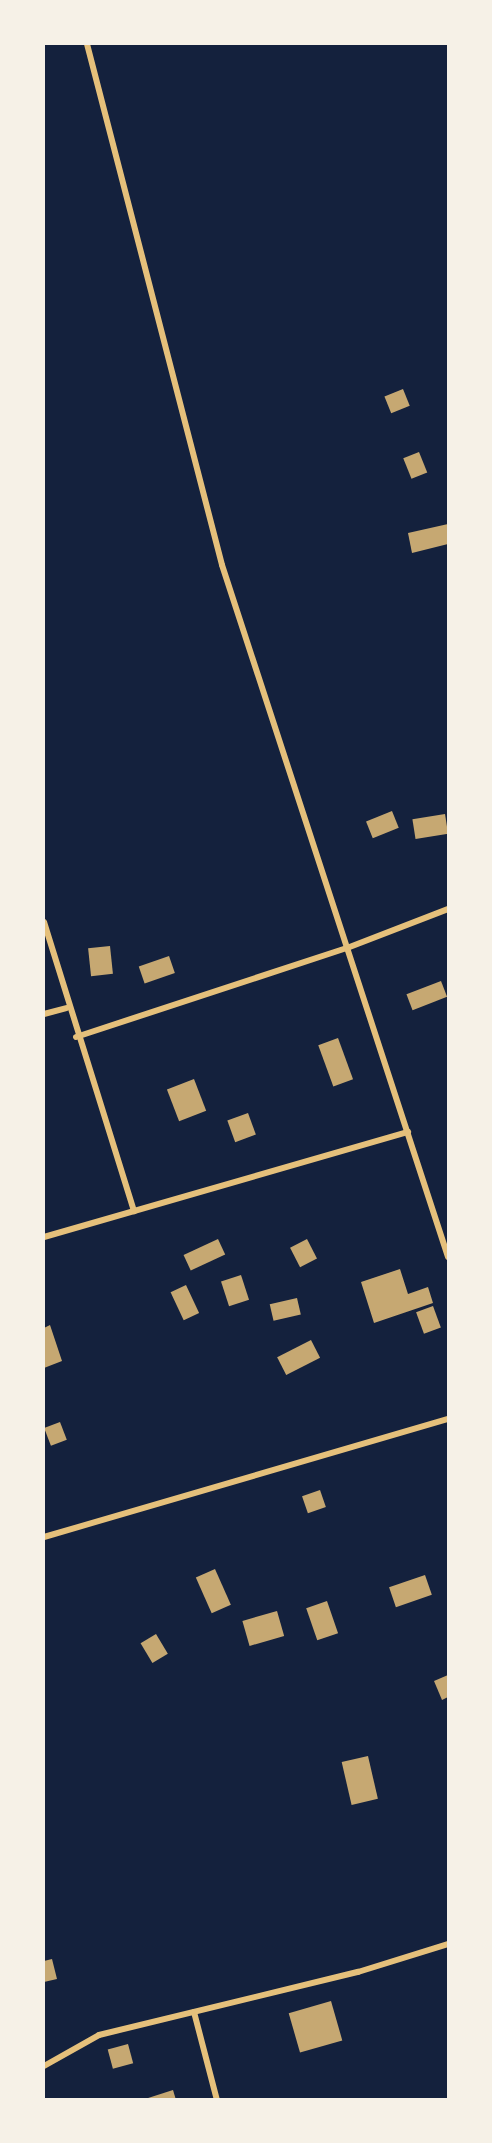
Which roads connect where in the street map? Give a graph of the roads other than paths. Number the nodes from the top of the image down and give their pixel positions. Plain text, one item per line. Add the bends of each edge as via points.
1 (87, 44) edge
2 (448, 909) edge
3 (44, 922) edge
4 (347, 948) junction
5 (66, 1008) junction
6 (44, 1014) edge
7 (76, 1037) junction
8 (408, 1132) junction
9 (134, 1210) junction
10 (44, 1237) edge
11 (448, 1257) edge
12 (448, 1419) edge
13 (44, 1537) edge
14 (448, 1944) edge
15 (194, 2012) junction
16 (44, 2066) edge
17 (217, 2100) edge

1 - 4 street via 222,564
2 - 4 street
3 - 5 street
4 - 7 street
4 - 8 street
5 - 6 street
5 - 7 street
7 - 9 street
8 - 9 street
8 - 11 street
9 - 10 street
12 - 13 street
14 - 15 street via 358,1972
15 - 16 street via 99,2035
15 - 17 street

